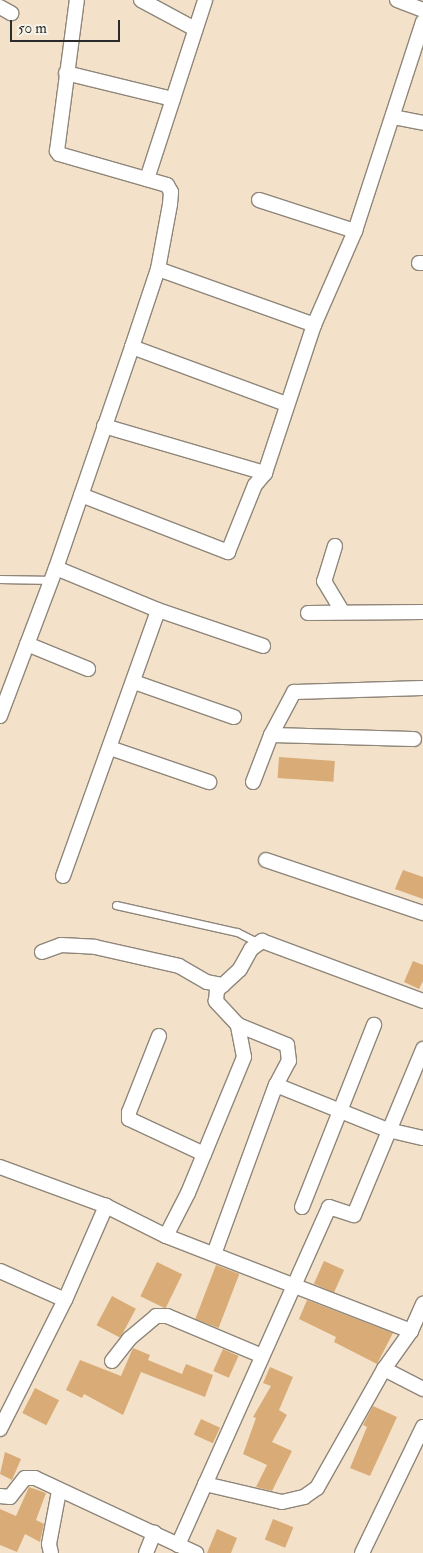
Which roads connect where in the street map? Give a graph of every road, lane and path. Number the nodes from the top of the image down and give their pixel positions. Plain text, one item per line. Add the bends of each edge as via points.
1 (77, 0) edge
2 (141, 0) edge
3 (205, 0) edge
4 (397, 0) edge
5 (423, 10) edge
6 (423, 22) edge
7 (195, 29) junction
8 (66, 73) junction
9 (173, 98) junction
10 (393, 117) junction
11 (423, 123) edge
12 (147, 179) junction
13 (259, 200) dead end
14 (355, 231) junction
15 (158, 269) junction
16 (314, 325) junction
17 (132, 347) junction
18 (286, 404) junction
19 (104, 426) junction
20 (265, 473) junction
21 (81, 495) junction
22 (335, 546) dead end
23 (54, 574) junction
24 (0, 579) edge
25 (158, 610) junction
26 (342, 611) junction
27 (423, 612) edge
28 (308, 614) dead end
29 (27, 644) junction
30 (263, 646) dead end
31 (88, 669) dead end
32 (134, 682) junction
33 (423, 688) edge
34 (0, 716) edge
35 (234, 717) dead end
36 (271, 735) junction
37 (414, 739) dead end
38 (110, 748) junction
39 (209, 782) dead end
40 (253, 782) dead end
41 (266, 860) dead end
42 (63, 876) dead end
43 (116, 904) dead end
44 (423, 913) edge
45 (257, 942) junction
46 (42, 952) dead end
47 (223, 985) junction
48 (423, 1001) edge
49 (238, 1025) junction
50 (374, 1025) dead end
51 (159, 1036) dead end
52 (423, 1049) edge
53 (276, 1085) junction
54 (340, 1112) junction
55 (388, 1130) junction
56 (423, 1138) edge
57 (204, 1154) junction
58 (0, 1167) edge
59 (106, 1206) junction
60 (302, 1206) dead end
61 (166, 1236) junction
62 (214, 1254) junction
63 (0, 1271) edge
64 (294, 1284) junction
65 (65, 1300) junction
66 (423, 1304) edge
67 (412, 1331) junction
68 (262, 1356) junction
69 (112, 1361) dead end
70 (384, 1369) junction
71 (423, 1390) edge
72 (423, 1427) edge
73 (0, 1429) edge
74 (205, 1484) junction
75 (60, 1490) junction
76 (0, 1496) edge
77 (154, 1533) junction
78 (178, 1545) junction
79 (193, 1552) edge
80 (51, 1553) edge
81 (146, 1553) edge
82 (362, 1553) edge

1 - 8 street
2 - 7 street
3 - 7 street
4 - 5 street
6 - 10 street
7 - 9 street
8 - 9 street
8 - 12 street via 56,143 59,154
9 - 12 street
10 - 11 street
10 - 14 street
12 - 15 street via 167,185 171,192
13 - 14 street
14 - 16 street
15 - 16 street
15 - 17 street
16 - 18 street
17 - 18 street
17 - 19 street
18 - 20 street
19 - 20 street
19 - 21 street
20 - 21 street via 255,486 228,552
21 - 23 street
22 - 26 street via 324,581
23 - 24 lane
23 - 25 street
23 - 29 street
25 - 30 street
25 - 32 street
26 - 27 street
26 - 28 street
29 - 31 street
29 - 34 street
32 - 35 street
32 - 38 street
33 - 36 street via 294,692
36 - 37 street
36 - 40 street
38 - 39 street
38 - 42 street
41 - 44 street
43 - 45 lane via 237,932
45 - 47 street via 235,975
45 - 48 street via 273,943
46 - 47 street via 61,946 95,947 179,966 207,982
47 - 49 street via 218,990 216,1001
49 - 53 street via 287,1045 289,1060
49 - 57 street via 244,1057
50 - 54 street
51 - 57 street via 129,1112 130,1119
52 - 55 street
53 - 54 street
53 - 62 street
54 - 55 street
54 - 60 street
55 - 56 street
55 - 64 street via 354,1215 329,1207
57 - 61 street
58 - 59 street
59 - 61 street
59 - 65 street
61 - 62 street
62 - 64 street
63 - 65 street
64 - 67 street
64 - 68 street
65 - 73 street
66 - 67 street
67 - 70 street
68 - 69 street via 167,1316 156,1316 129,1339
68 - 74 street
70 - 71 street
70 - 74 street via 317,1488 304,1497 282,1502
72 - 82 street
74 - 78 street
75 - 76 street via 30,1477 25,1478 10,1497
75 - 77 street
75 - 80 street via 49,1544
77 - 78 street
77 - 81 street
78 - 79 street

